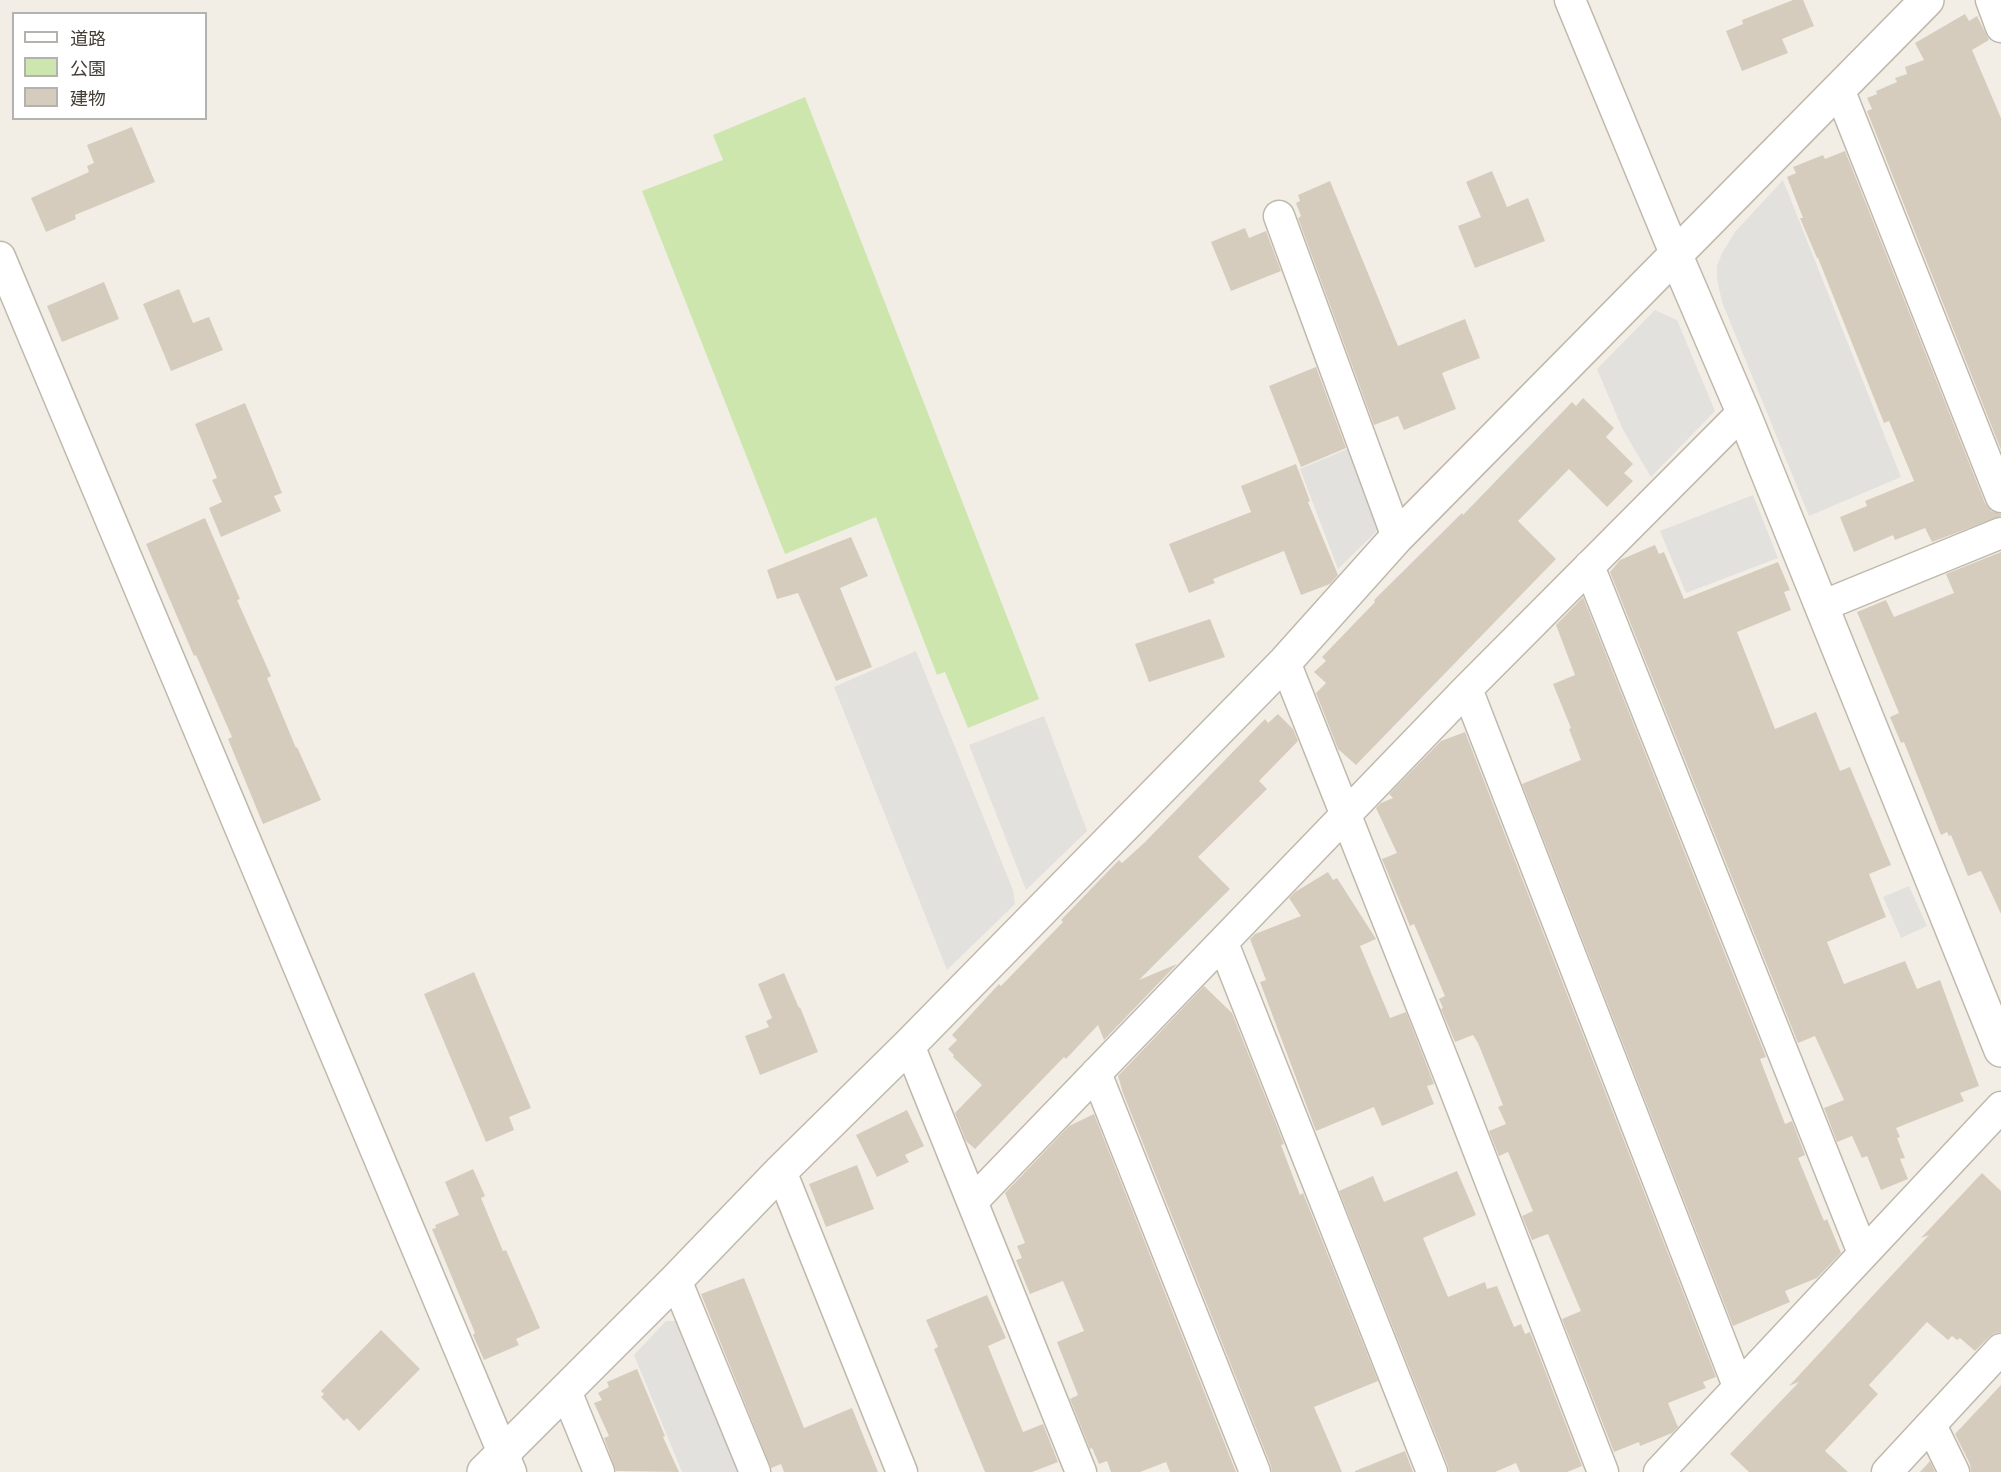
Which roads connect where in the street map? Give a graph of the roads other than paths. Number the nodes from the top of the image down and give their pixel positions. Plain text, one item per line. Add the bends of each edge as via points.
1 (1570, 0) edge
2 (1927, 0) edge
3 (1990, 0) edge
4 (2001, 27) edge
5 (1839, 90) junction
6 (1279, 216) dead end
7 (1676, 256) junction
8 (0, 257) edge
9 (1743, 412) junction
10 (2001, 497) edge
11 (2001, 533) edge
12 (1397, 537) junction
13 (1589, 566) junction
14 (1822, 606) junction
15 (1285, 662) junction
16 (1467, 690) junction
17 (1346, 815) junction
18 (1223, 943) junction
19 (909, 1045) junction
20 (2001, 1050) edge
21 (1096, 1073) junction
22 (2001, 1107) edge
23 (781, 1171) junction
24 (973, 1201) junction
25 (1863, 1252) junction
26 (676, 1280) junction
27 (2001, 1349) edge
28 (1738, 1386) junction
29 (566, 1391) junction
30 (1931, 1425) junction
31 (499, 1465) edge
32 (599, 1472) edge
33 (755, 1472) edge
34 (902, 1472) edge
35 (1081, 1472) edge
36 (1255, 1472) edge
37 (1432, 1472) edge
38 (1603, 1472) edge
39 (1659, 1472) edge
40 (1887, 1472) edge
41 (1954, 1472) edge

1 - 7 street
2 - 5 street
3 - 4 street
5 - 7 street
5 - 10 street
6 - 12 street
7 - 9 street
7 - 12 street
8 - 31 street
9 - 13 street
9 - 14 street
11 - 14 street
12 - 15 street
13 - 16 street
13 - 25 street
14 - 20 street
15 - 17 street
15 - 19 street
16 - 17 street
16 - 28 street
17 - 18 street
17 - 38 street
18 - 21 street
18 - 37 street
19 - 23 street
19 - 24 street
21 - 24 street
21 - 36 street
22 - 25 street
23 - 26 street
23 - 34 street
24 - 35 street
25 - 28 street
26 - 29 street
26 - 33 street
27 - 30 street
28 - 39 street
29 - 31 street
29 - 32 street
30 - 40 street
30 - 41 street

